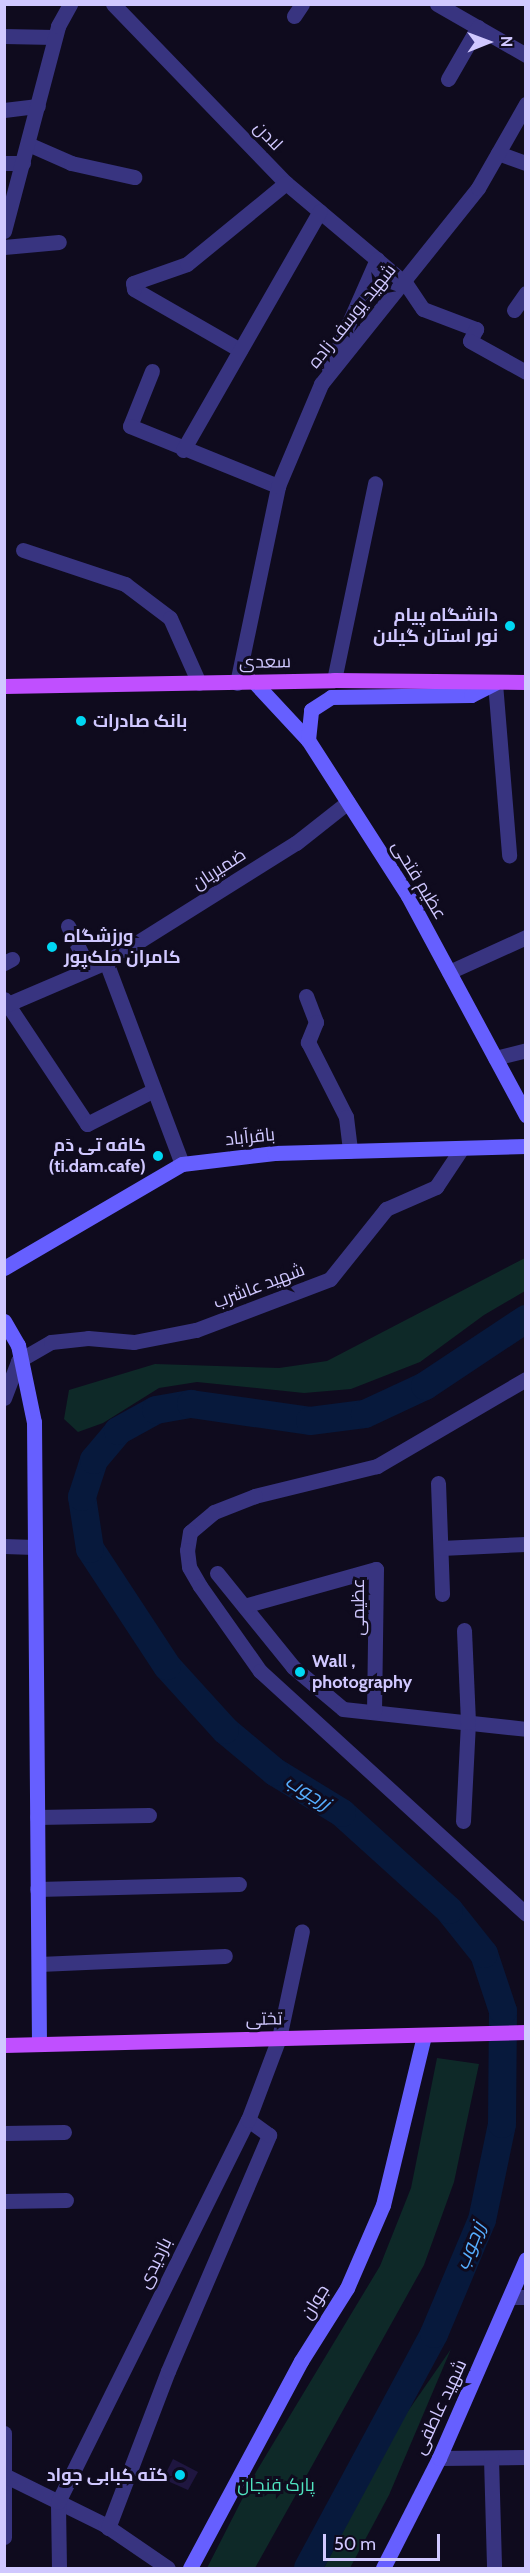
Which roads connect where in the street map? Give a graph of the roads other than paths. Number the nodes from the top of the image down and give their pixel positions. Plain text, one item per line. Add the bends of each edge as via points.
1 (52, 4) edge
2 (70, 4) edge
3 (113, 4) edge
4 (444, 6) edge
5 (478, 27) junction
6 (56, 31) junction
7 (4, 36) edge
8 (525, 55) edge
9 (448, 80) dead end
10 (525, 104) edge
11 (38, 106) junction
12 (4, 110) edge
13 (28, 144) junction
14 (498, 153) junction
15 (4, 163) edge
16 (23, 163) junction
17 (525, 163) edge
18 (134, 177) dead end
19 (286, 183) junction
20 (8, 208) edge
21 (320, 211) junction
22 (4, 231) edge
23 (59, 242) dead end
24 (4, 247) edge
25 (377, 259) junction
26 (406, 284) junction
27 (525, 293) edge
28 (514, 310) dead end
29 (240, 350) junction
30 (152, 371) dead end
31 (525, 372) edge
32 (321, 384) junction
33 (183, 450) junction
34 (375, 483) dead end
35 (278, 486) junction
36 (23, 550) dead end
37 (334, 680) junction
38 (255, 682) junction
39 (495, 682) junction
40 (525, 682) edge
41 (199, 683) junction
42 (237, 683) junction
43 (4, 686) edge
44 (308, 740) junction
45 (348, 802) junction
46 (509, 855) dead end
47 (68, 927) dead end
48 (525, 937) edge
49 (106, 962) junction
50 (88, 967) junction
51 (449, 972) junction
52 (306, 996) dead end
53 (6, 1001) edge
54 (525, 1050) edge
55 (495, 1058) junction
56 (154, 1090) junction
57 (524, 1109) edge
58 (525, 1146) edge
59 (462, 1148) junction
60 (350, 1151) junction
61 (182, 1164) junction
62 (6, 1270) edge
63 (4, 1321) edge
64 (4, 1352) edge
65 (18, 1361) junction
66 (525, 1379) edge
67 (4, 1398) edge
68 (438, 1483) dead end
69 (525, 1544) edge
70 (4, 1546) edge
71 (34, 1547) junction
72 (441, 1548) junction
73 (217, 1573) dead end
74 (442, 1594) dead end
75 (244, 1606) junction
76 (464, 1630) dead end
77 (374, 1712) junction
78 (468, 1722) junction
79 (525, 1729) edge
80 (149, 1815) dead end
81 (37, 1817) junction
82 (463, 1821) dead end
83 (239, 1884) dead end
84 (38, 1889) junction
85 (525, 1914) edge
86 (302, 1931) dead end
87 (225, 1956) dead end
88 (39, 1964) junction
89 (525, 2033) edge
90 (424, 2035) junction
91 (279, 2038) junction
92 (39, 2044) junction
93 (4, 2045) edge
94 (248, 2120) junction
95 (64, 2132) dead end
96 (4, 2133) edge
97 (66, 2200) dead end
98 (4, 2201) edge
99 (525, 2259) edge
100 (518, 2297) edge
101 (4, 2433) edge
102 (525, 2457) edge
103 (439, 2458) junction
104 (491, 2458) junction
105 (5, 2476) edge
106 (58, 2502) junction
107 (108, 2528) junction
108 (4, 2537) edge
109 (59, 2568) edge
110 (168, 2568) edge
111 (190, 2568) edge
112 (383, 2568) edge
113 (494, 2568) edge

1 - 6 street
2 - 6 street
3 - 19 street, لادن
4 - 5 street
5 - 8 street
5 - 9 street
6 - 7 street
6 - 11 street
10 - 14 street, شهید یوسف زاده
11 - 12 street
11 - 13 street
13 - 16 street
13 - 18 street via 71,164
14 - 17 street
14 - 26 street, شهید یوسف زاده via 478,188
15 - 16 street
16 - 20 street
19 - 21 street, لادن
19 - 29 street via 187,264 137,278 134,289
20 - 22 street
21 - 25 street, لادن
21 - 29 street
23 - 24 street
25 - 26 street, لادن
25 - 32 street
26 - 31 street, لادن via 423,309 476,329 470,341
26 - 32 street, شهید یوسف زاده
27 - 28 street
29 - 33 street
30 - 33 street via 130,426
32 - 35 street, شهید یوسف زاده
33 - 35 street
34 - 37 street
35 - 42 street, شهید یوسف زاده
36 - 41 street via 125,584 170,618
37 - 38 main road, سعدی
37 - 39 main road, سعدی
38 - 42 main road, سعدی
38 - 44 main road, عظیم فتحی
39 - 40 main road, سعدی
39 - 44 main road via 471,695 331,697 311,710
39 - 46 street
41 - 42 main road, سعدی
41 - 43 main road, سعدی
44 - 45 main road, عظیم فتحی
45 - 49 street, ضمیریان via 296,843
45 - 51 main road, عظیم فتحی
47 - 50 street
48 - 51 street
49 - 50 street, ضمیریان
49 - 56 street
50 - 53 street, ضمیریان
51 - 55 main road, عظیم فتحی
52 - 60 street via 315,1022 308,1042 346,1117
53 - 56 street, ضمیریان via 87,1124
54 - 55 street
55 - 57 main road, عظیم فتحی
56 - 61 street
58 - 59 main road, باقرآباد
59 - 60 main road, باقرآباد
59 - 65 street, شهید عاشرب via 436,1187 386,1209 330,1279 196,1330 134,1342 88,1338 51,1342
60 - 61 main road, باقرآباد via 274,1153
61 - 62 main road, باقرآباد via 77,1222
63 - 65 main road via 18,1345
64 - 65 main road
65 - 67 street
65 - 71 main road via 29,1386 34,1422
66 - 85 street via 377,1466 255,1496 208,1515 190,1532 187,1550 189,1567 200,1586 260,1671
68 - 72 street
69 - 72 street
70 - 71 street
71 - 81 main road
72 - 74 street
73 - 75 street
75 - 77 street via 293,1667 343,1709
75 - 77 street, عظیمی via 376,1569
76 - 78 street
77 - 78 street
78 - 79 street
78 - 82 street
80 - 81 street
81 - 84 main road
83 - 84 street
84 - 88 main road
86 - 91 street, بازدیدی
87 - 88 street
88 - 92 main road
89 - 90 main road, تختی
90 - 91 main road, تختی
90 - 111 main road, جوان via 382,2205 347,2288 301,2361
91 - 92 main road, تختی
91 - 94 street, بازدیدی
92 - 93 main road, تختی
94 - 106 street, بازدیدی
94 - 107 street via 269,2135 168,2371
95 - 96 street
97 - 98 street
99 - 100 main road, شهید عاطفی
100 - 103 main road, شهید عاطفی
101 - 105 street
102 - 104 street
103 - 104 street
103 - 112 main road, شهید عاطفی
104 - 113 street
105 - 106 street
105 - 108 street
106 - 107 street
106 - 109 street
107 - 110 street

